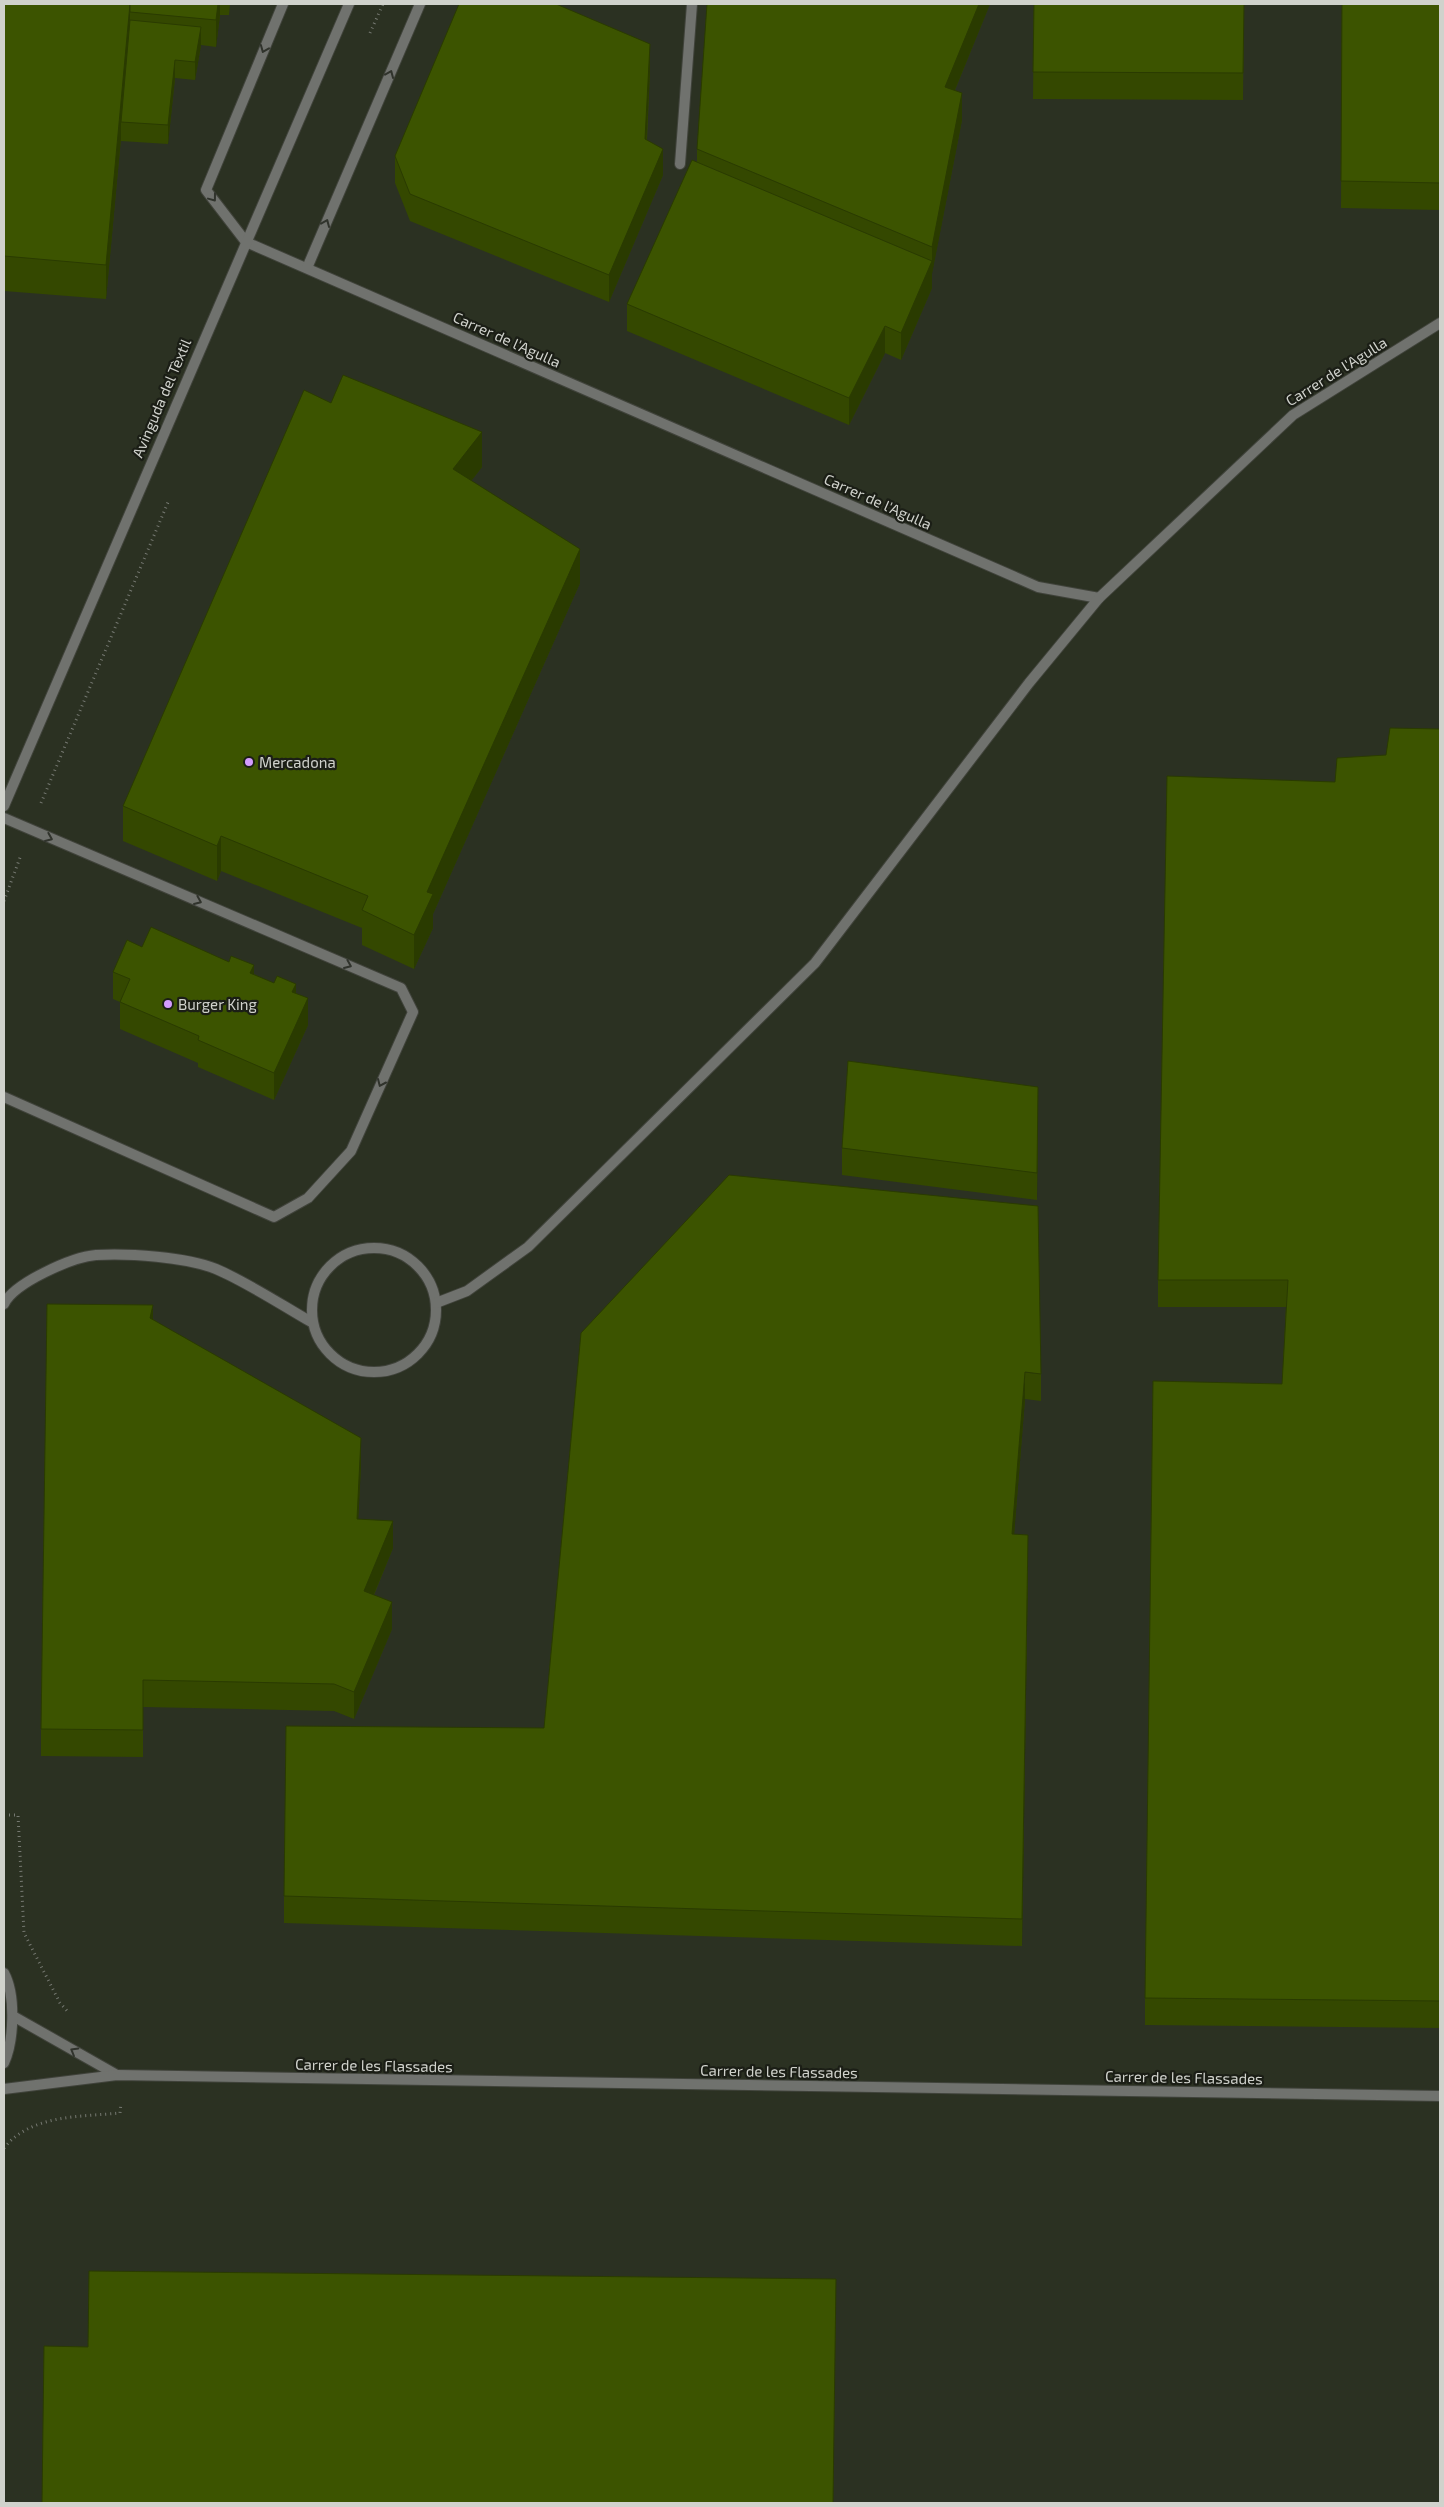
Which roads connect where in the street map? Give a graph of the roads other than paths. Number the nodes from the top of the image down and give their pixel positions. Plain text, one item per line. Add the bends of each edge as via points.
1 (283, 4) edge
2 (349, 4) edge
3 (420, 4) edge
4 (692, 4) edge
5 (680, 164) dead end
6 (246, 242) junction
7 (307, 268) junction
8 (1440, 323) edge
9 (1099, 598) junction
10 (4, 806) edge
11 (4, 818) edge
12 (4, 1097) edge
13 (436, 1303) junction
14 (4, 1304) edge
15 (313, 1323) junction
16 (4, 1973) edge
17 (13, 2016) junction
18 (4, 2063) edge
19 (117, 2075) junction
20 (4, 2089) edge
21 (1440, 2096) edge

1 -> 6 street via 206,190
2 - 6 street, Avinguda del Tèxtil
7 -> 3 street
4 - 5 street
6 - 7 street, Carrer de l'Agulla
6 - 10 street, Avinguda del Tèxtil
7 - 9 street, Carrer de l'Agulla via 1038,587
8 - 9 street, Carrer de l'Agulla via 1293,414
9 - 13 street via 1029,683 816,963 528,1247 467,1291
11 -> 12 street via 401,988 413,1012 351,1151 308,1198 274,1217
13 - 15 street via 435,1324 427,1343 413,1359 394,1369 374,1373 353,1369 334,1359 321,1343
13 - 15 street via 431,1284 419,1267 403,1255 384,1249 364,1249 345,1255 318,1283
14 - 15 street via 20,1285 94,1255 161,1257 216,1269
16 - 17 street
17 - 18 street via 8,2056
19 -> 17 street
19 - 20 street, Carrer de les Flassades
19 - 21 street, Carrer de les Flassades

